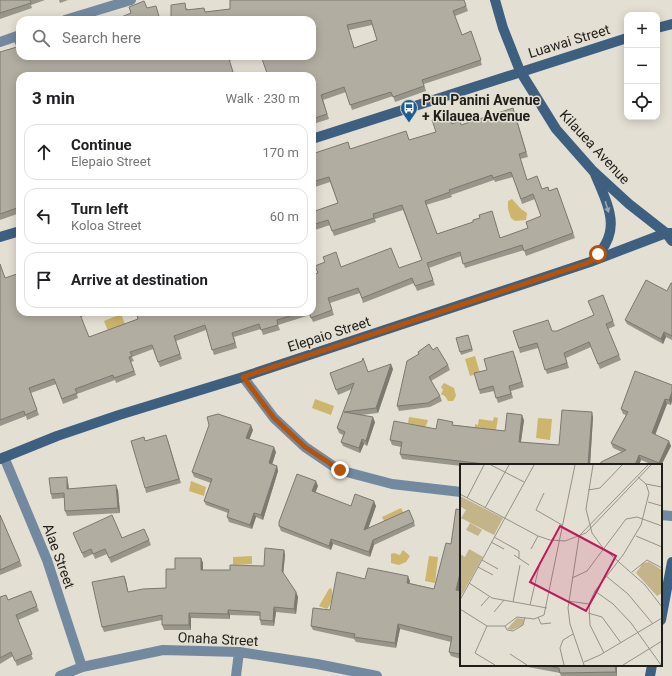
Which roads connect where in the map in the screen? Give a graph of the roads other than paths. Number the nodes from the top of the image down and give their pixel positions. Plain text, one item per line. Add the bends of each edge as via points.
1 (131, 0) edge
2 (495, 0) edge
3 (78, 16) edge
4 (672, 24) edge
5 (660, 27) edge
6 (16, 36) edge
7 (624, 39) edge
8 (0, 42) edge
9 (520, 71) junction
10 (316, 138) edge
11 (593, 171) junction
12 (16, 232) edge
13 (670, 236) edge
14 (0, 237) edge
15 (590, 262) junction
16 (243, 377) junction
17 (2, 458) edge
18 (460, 492) edge
19 (662, 515) edge
20 (672, 516) edge
21 (672, 562) edge
22 (662, 615) edge
23 (238, 652) junction
24 (82, 666) junction
25 (652, 666) edge
26 (60, 676) edge
27 (236, 676) edge
28 (377, 676) edge
29 (650, 676) edge

1 - 3 street
2 - 9 street, Kilauea Avenue
4 - 5 street
6 - 8 street
7 - 9 street, Luawai Street
9 - 10 street, Luawai Street
9 - 11 street, Kilauea Avenue via 556,129
11 - 13 street, Kilauea Avenue
11 -> 15 street via 610,216 611,233 606,245
12 - 14 street
13 - 15 street, Elepaio Street
15 - 16 street, Elepaio Street
16 - 17 street, Elepaio Street via 118,415
16 - 18 street via 279,423 305,447 340,470 392,484
17 - 24 street, Alae Street via 47,560
19 - 20 street
21 - 22 street
23 - 24 street, Onaha Street via 163,650
23 - 27 street
23 - 28 street, Onaha Street
24 - 26 street, Onaha Street
25 - 29 street

